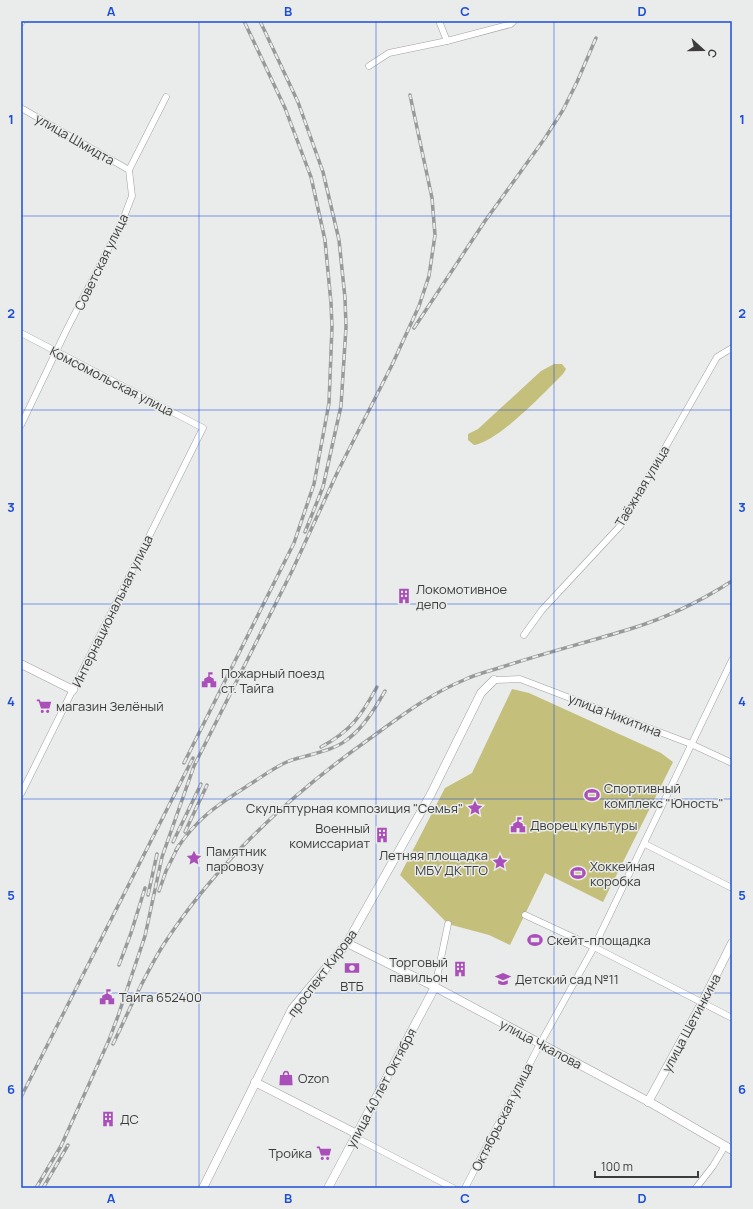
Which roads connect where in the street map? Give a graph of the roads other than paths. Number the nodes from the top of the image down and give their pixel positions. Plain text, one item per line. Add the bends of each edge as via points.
1 (439, 21) edge
2 (514, 21) edge
3 (447, 41) junction
4 (369, 66) dead end
5 (166, 97) dead end
6 (21, 108) edge
7 (129, 170) junction
8 (21, 333) edge
9 (732, 348) edge
10 (56, 352) junction
11 (21, 425) edge
12 (202, 428) joint
13 (524, 635) dead end
14 (732, 660) edge
15 (21, 664) edge
16 (494, 680) joint
17 (73, 690) junction
18 (691, 744) junction
19 (732, 763) edge
20 (21, 794) edge
21 (645, 844) junction
22 (732, 888) edge
23 (525, 914) dead end
24 (448, 924) dead end
25 (347, 943) junction
26 (732, 944) edge
27 (594, 948) junction
28 (435, 988) junction
29 (702, 1003) junction
30 (732, 1018) edge
31 (540, 1044) junction
32 (255, 1082) junction
33 (648, 1102) junction
34 (356, 1135) junction
35 (728, 1148) edge
36 (203, 1188) edge
37 (328, 1188) edge
38 (453, 1188) edge
39 (465, 1188) edge
40 (696, 1188) edge

1 - 3 street
2 - 3 street via 511,24
3 - 4 street via 389,53
5 - 7 street
6 - 7 street, улица Шмидта
7 - 10 street, Советская улица via 132,196 122,222
8 - 10 street, Комсомольская улица
9 - 13 street, Таёжная улица via 717,357 621,525 542,610
10 - 11 street, Советская улица
10 - 12 street, Комсомольская улица
12 - 17 street, Интернациональная улица
14 - 18 street, Октябрьская улица
15 - 17 street
16 - 18 street, улица Никитина via 520,679
16 - 25 street, проспект Кирова via 481,693 431,794
17 - 20 street, Интернациональная улица
18 - 19 street, улица Никитина
18 - 21 street, Октябрьская улица
21 - 22 street
21 - 27 street, Октябрьская улица
23 - 27 street
24 - 28 street
25 - 28 street, улица Чкалова
25 - 32 street, проспект Кирова via 292,1009
26 - 29 street, улица Щетинкина
27 - 29 street
27 - 31 street, Октябрьская улица
28 - 31 street, улица Чкалова
28 - 34 street, улица 40 лет Октября
29 - 30 street
29 - 33 street, улица Щетинкина
31 - 33 street, улица Чкалова
31 - 39 street, Октябрьская улица
32 - 34 street
32 - 36 street, проспект Кирова
33 - 35 street, улица Чкалова
34 - 37 street, улица 40 лет Октября
34 - 38 street
35 - 40 street

